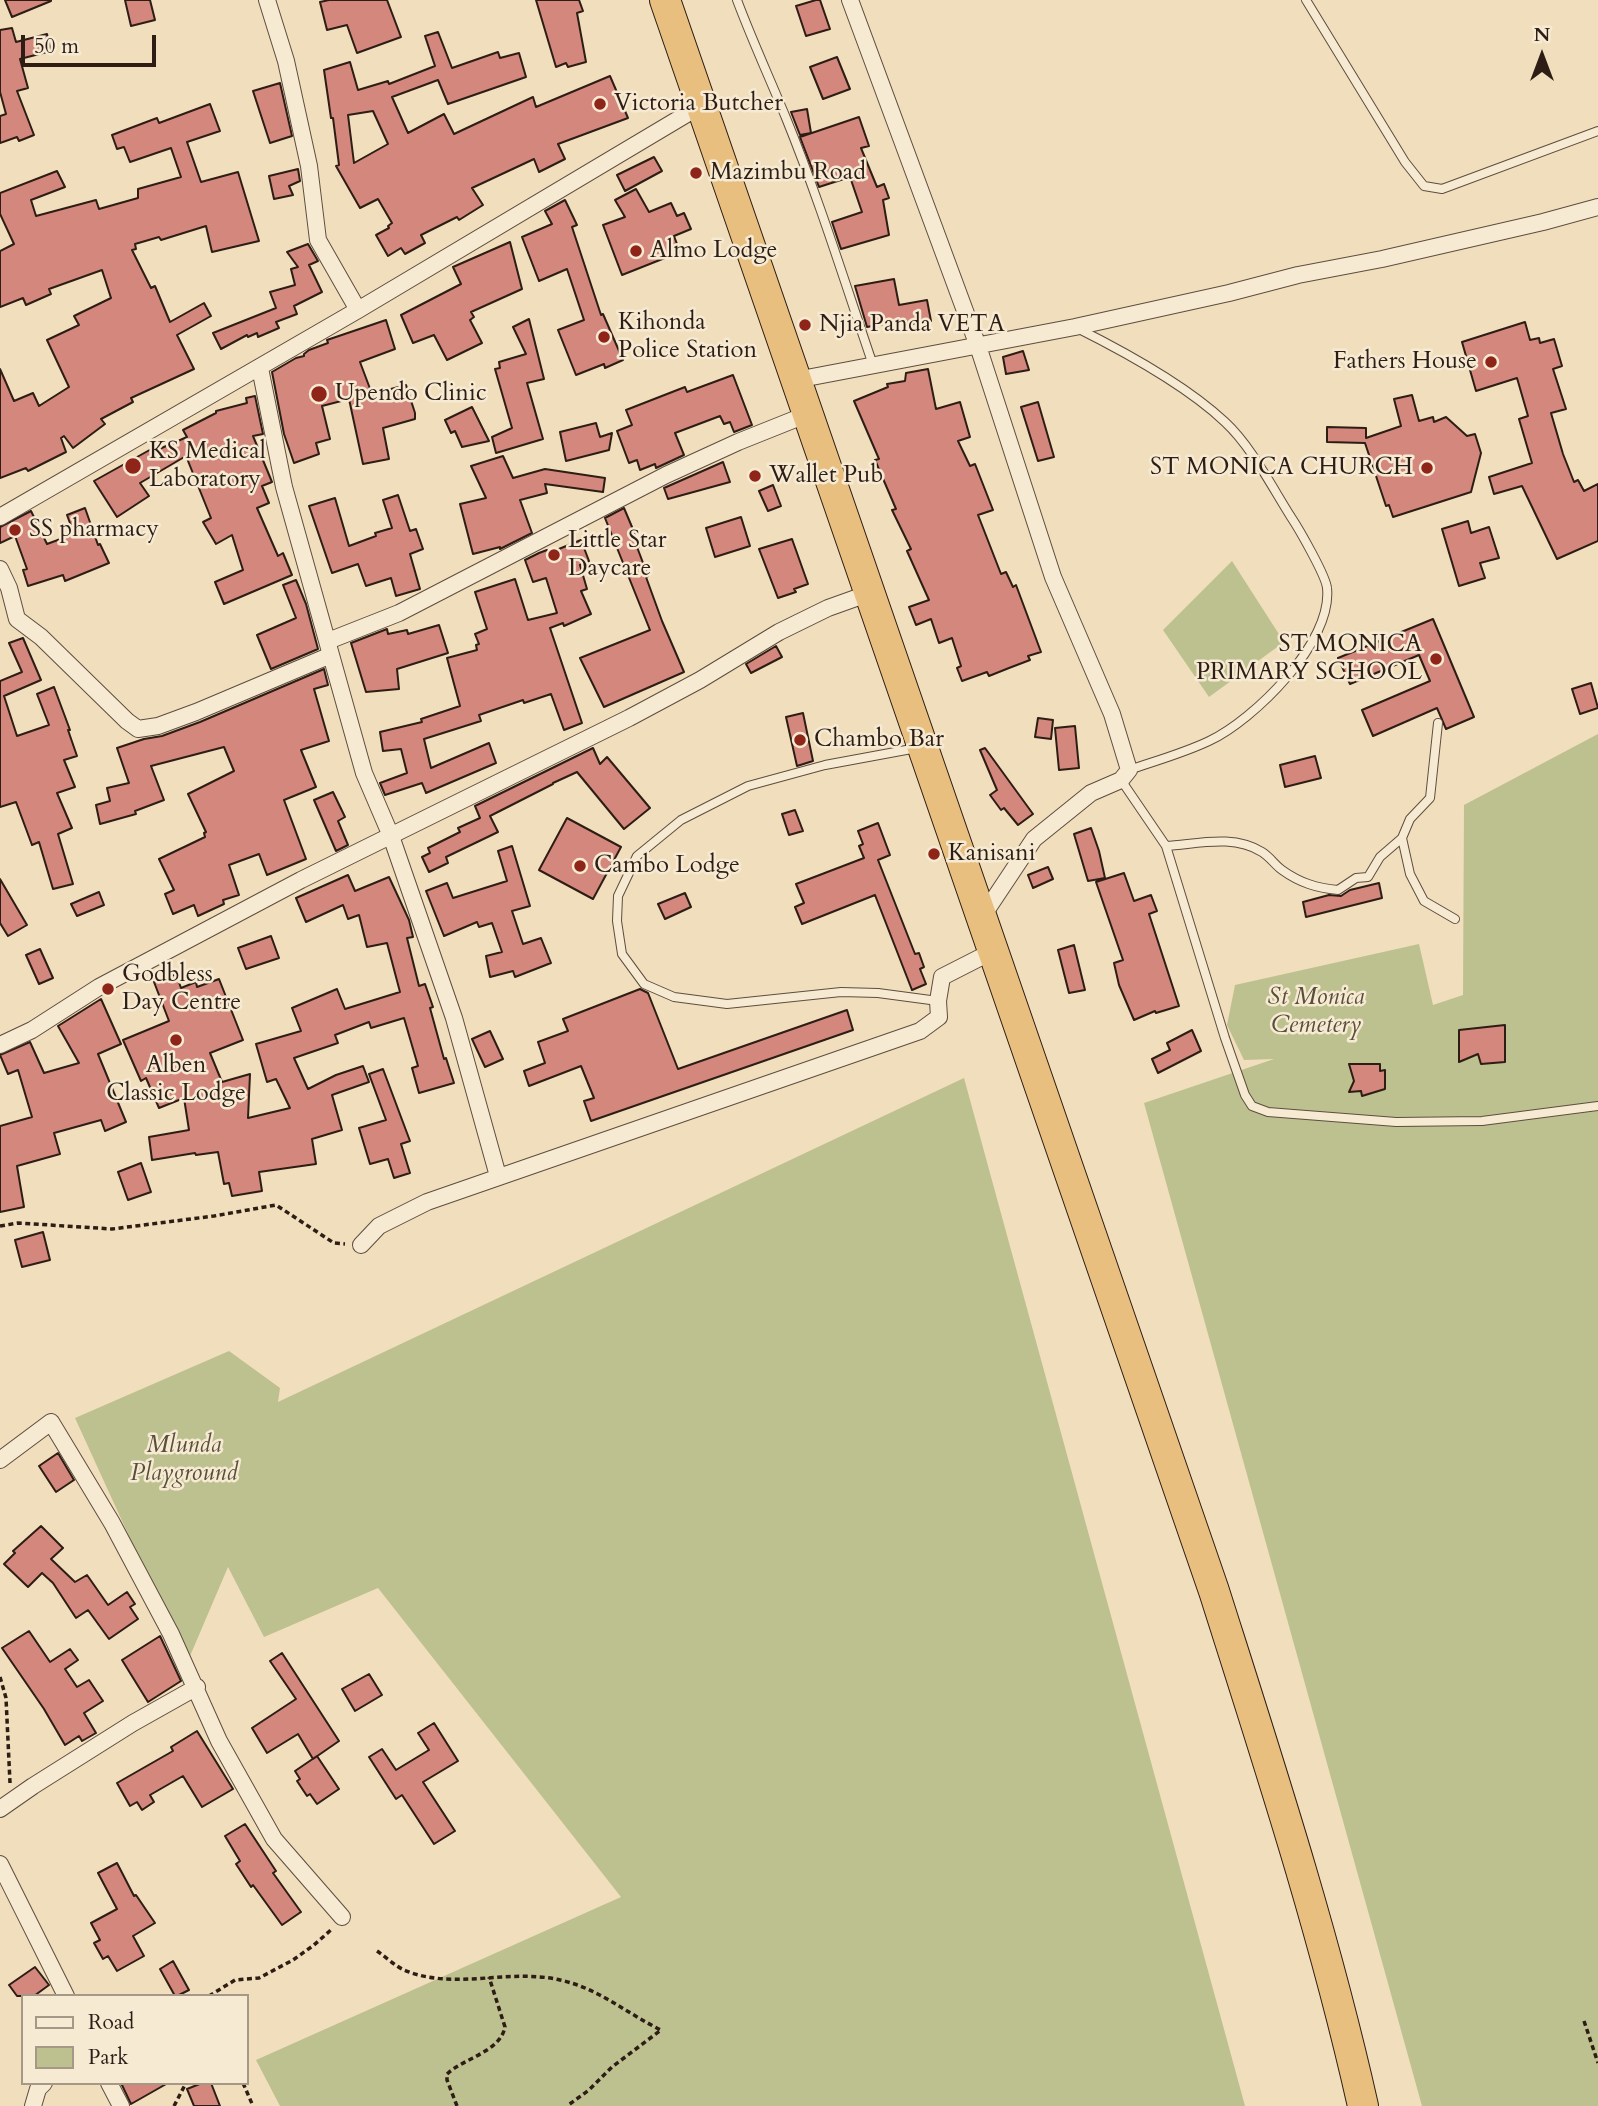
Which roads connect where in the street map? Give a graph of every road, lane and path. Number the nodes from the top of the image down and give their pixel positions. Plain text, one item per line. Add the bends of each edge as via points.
1 (267, 0) edge
2 (665, 0) edge
3 (737, 0) edge
4 (850, 0) edge
5 (1306, 0) edge
6 (702, 105) junction
7 (1598, 131) edge
8 (1598, 207) edge
9 (358, 310) junction
10 (1075, 327) junction
11 (978, 346) junction
12 (873, 365) junction
13 (260, 368) junction
14 (796, 380) junction
15 (808, 414) junction
16 (0, 517) edge
17 (0, 569) edge
18 (870, 593) junction
19 (329, 648) junction
20 (1438, 723) dead end
21 (923, 746) junction
22 (1125, 775) junction
23 (391, 836) junction
24 (1402, 838) junction
25 (1166, 846) junction
26 (982, 917) junction
27 (1455, 919) dead end
28 (993, 951) junction
29 (938, 1001) junction
30 (0, 1045) edge
31 (1598, 1106) edge
32 (498, 1176) junction
33 (0, 1226) edge
34 (361, 1245) joint
35 (0, 1460) edge
36 (0, 1677) edge
37 (197, 1687) junction
38 (4, 1807) edge
39 (0, 1864) edge
40 (342, 1917) joint
41 (377, 1951) dead end
42 (489, 1977) junction
43 (65, 1994) edge
44 (212, 1994) edge
45 (1584, 2021) dead end
46 (1598, 2063) edge
47 (42, 2085) edge
48 (110, 2085) edge
49 (185, 2085) edge
50 (244, 2085) edge
51 (33, 2105) edge
52 (121, 2106) edge
53 (174, 2106) edge
54 (253, 2106) edge
55 (457, 2106) edge
56 (567, 2106) edge
57 (1363, 2106) edge

1 - 9 street via 309,166 318,240
2 - 6 highway
3 - 12 lane via 830,236
4 - 11 street
5 - 7 lane via 1424,186 1442,189
6 - 9 street
6 - 14 highway
8 - 10 street
9 - 13 street
10 - 11 street
10 - 22 lane via 1197,398 1226,423 1300,531 1327,587 1323,619 1307,652 1258,709 1209,741
11 - 12 street
11 - 22 street via 1053,577 1112,714
12 - 14 street
13 - 16 street
13 - 19 street via 284,486
14 - 15 highway
15 - 18 highway
15 - 19 street via 666,475
17 - 19 street via 17,619 138,729 183,717
18 - 21 highway
18 - 23 street via 779,632 629,718
19 - 23 street via 364,773
20 - 24 lane via 1430,798 1410,820
21 - 26 highway
21 - 29 lane via 748,786 681,820 637,856 618,896 617,921 622,954 644,984 674,997 727,1004 841,992
22 - 25 lane
22 - 26 street via 1091,793 1034,839
23 - 30 street via 99,987
23 - 32 street via 454,1018
24 - 25 lane via 1380,857 1368,877 1356,878 1338,890 1313,887 1281,870 1263,852 1233,842
24 - 27 lane via 1410,874 1424,901
25 - 31 lane via 1225,1038 1252,1106 1268,1112 1396,1122 1482,1121
26 - 28 highway
28 - 29 street via 942,977
28 - 57 highway via 1218,1604 1313,1915
29 - 32 street via 939,1017 920,1031
32 - 34 street via 427,1202 379,1226
33 - 34 path via 112,1229 276,1205 334,1243
35 - 37 street via 51,1422 112,1523
36 - 38 path via 10,1754 10,1788
37 - 38 street
37 - 40 street via 219,1741 274,1839
39 - 43 street
40 - 44 path via 293,1960 259,1978 235,1980
41 - 42 path via 403,1970 437,1978
42 - 55 path via 504,2034 447,2074
42 - 56 path via 558,1979 593,1989 661,2029
45 - 46 path
47 - 51 street
48 - 52 street
49 - 53 path
50 - 54 path

